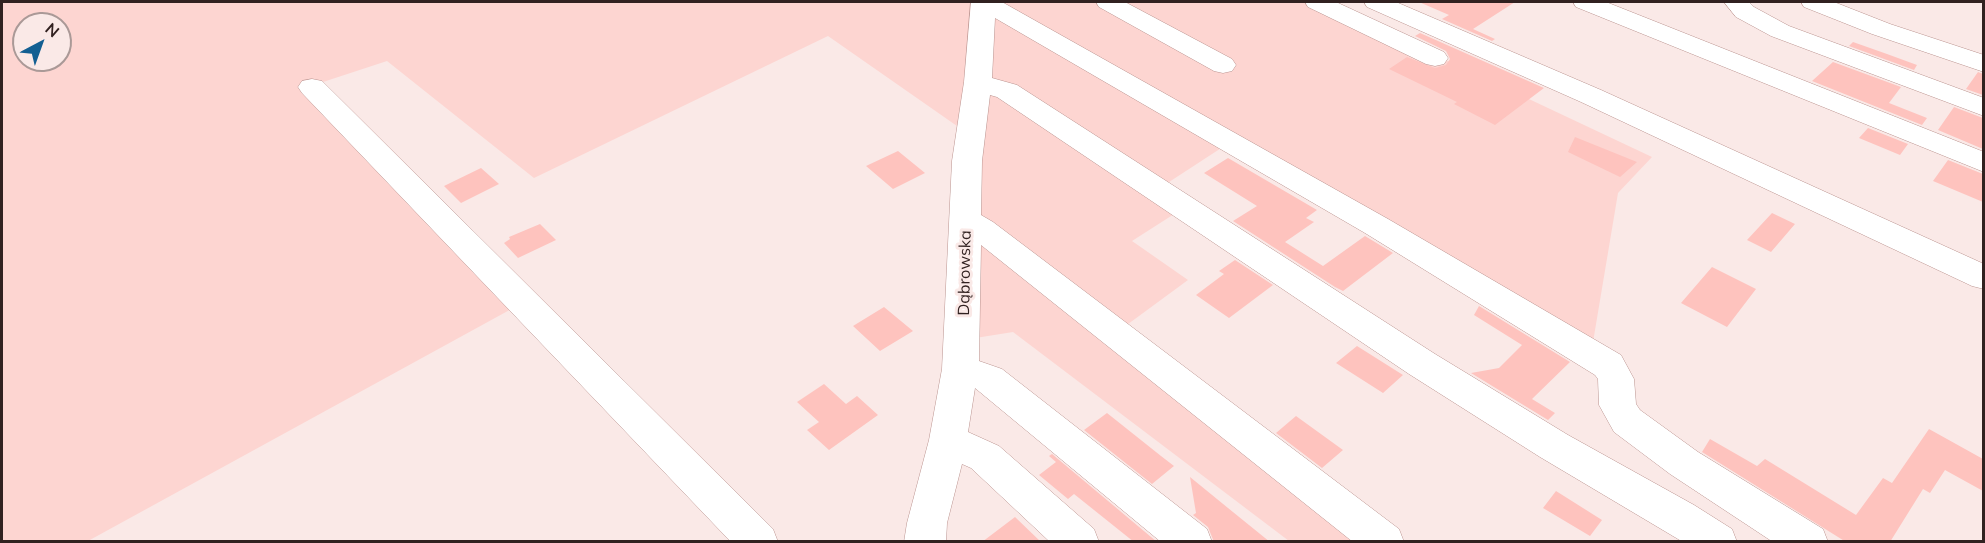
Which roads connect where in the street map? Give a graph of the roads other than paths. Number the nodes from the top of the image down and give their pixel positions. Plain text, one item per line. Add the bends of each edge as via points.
1 (984, 2) edge
2 (1108, 2) edge
3 (1317, 2) edge
4 (1376, 2) edge
5 (1585, 2) edge
6 (1736, 2) edge
7 (1813, 2) edge
8 (1435, 58) dead end
9 (1983, 64) edge
10 (1223, 65) dead end
11 (978, 82) junction
12 (312, 87) dead end
13 (1983, 108) edge
14 (1983, 164) edge
15 (966, 220) junction
16 (1983, 278) edge
17 (960, 369) junction
18 (948, 441) junction
19 (758, 542) edge
20 (925, 542) edge
21 (1079, 542) edge
22 (1192, 542) edge
23 (1383, 542) edge
24 (1717, 542) edge
25 (1808, 542) edge

1 - 11 lane, Dąbrowska
1 - 25 lane via 1219,134 1608,365 1616,379 1618,405 1628,421 1684,463
2 - 10 lane
3 - 8 lane
4 - 16 lane via 1591,96
5 - 14 lane
6 - 13 lane via 1745,12 1780,31
7 - 9 lane
11 - 15 lane, Dąbrowska via 968,161
11 - 24 lane via 1007,91 1432,370
12 - 19 lane
15 - 17 lane, Dąbrowska
15 - 23 lane
17 - 18 lane, Dąbrowska
17 - 22 lane via 989,379
18 - 20 lane, Dąbrowska
18 - 21 lane via 985,457

